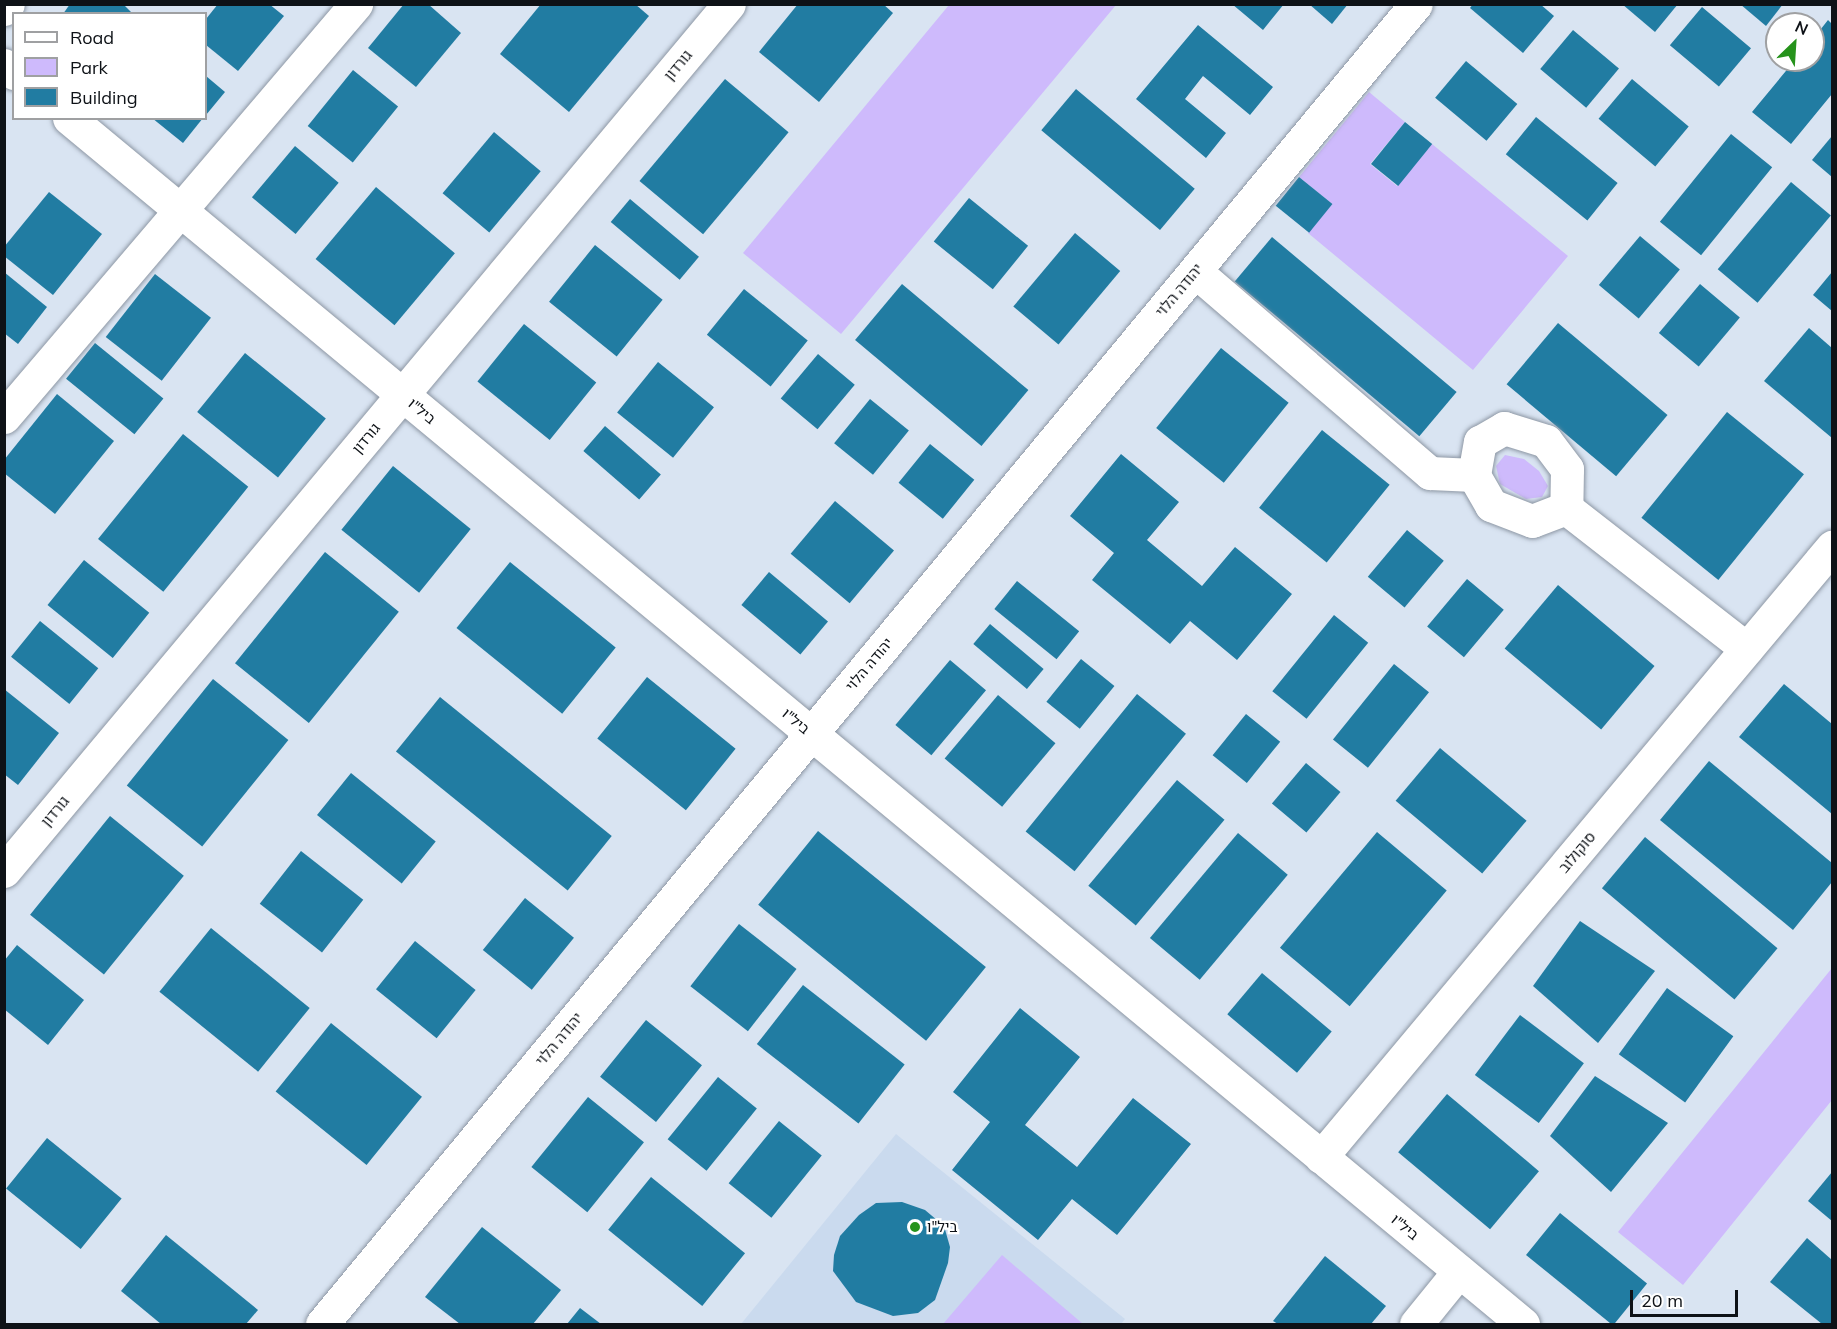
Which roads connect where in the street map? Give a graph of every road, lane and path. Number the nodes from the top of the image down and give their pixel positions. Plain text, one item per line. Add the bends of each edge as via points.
1 (8, 4) edge
2 (356, 4) edge
3 (729, 4) edge
4 (1416, 4) edge
5 (4, 9) edge
6 (71, 120) edge
7 (180, 211) junction
8 (1196, 271) junction
9 (402, 395) junction
10 (4, 417) edge
11 (1474, 475) junction
12 (1566, 508) junction
13 (1833, 547) edge
14 (1747, 649) junction
15 (811, 734) junction
16 (4, 871) edge
17 (1321, 1157) junction
18 (1459, 1272) junction
19 (322, 1324) edge
20 (1416, 1324) edge
21 (1523, 1324) edge

1 - 5 street
2 - 7 street
3 - 9 street, גורדון
4 - 8 street, יהודה הלוי
6 - 7 street, ביל"ו
7 - 9 street, ביל"ו
7 - 10 street
8 - 11 street via 1430,473
8 - 15 street, יהודה הלוי
9 - 15 street, ביל"ו
9 - 16 street, גורדון
11 - 12 street via 1491,505 1532,521
11 - 12 street via 1480,442 1504,428 1546,441 1567,469
12 - 14 street
13 - 14 street, סוקולוב
14 - 17 street, סוקולוב
15 - 17 street, ביל"ו
15 - 19 street, יהודה הלוי
17 - 18 street, ביל"ו
18 - 20 street
18 - 21 street, ביל"ו

